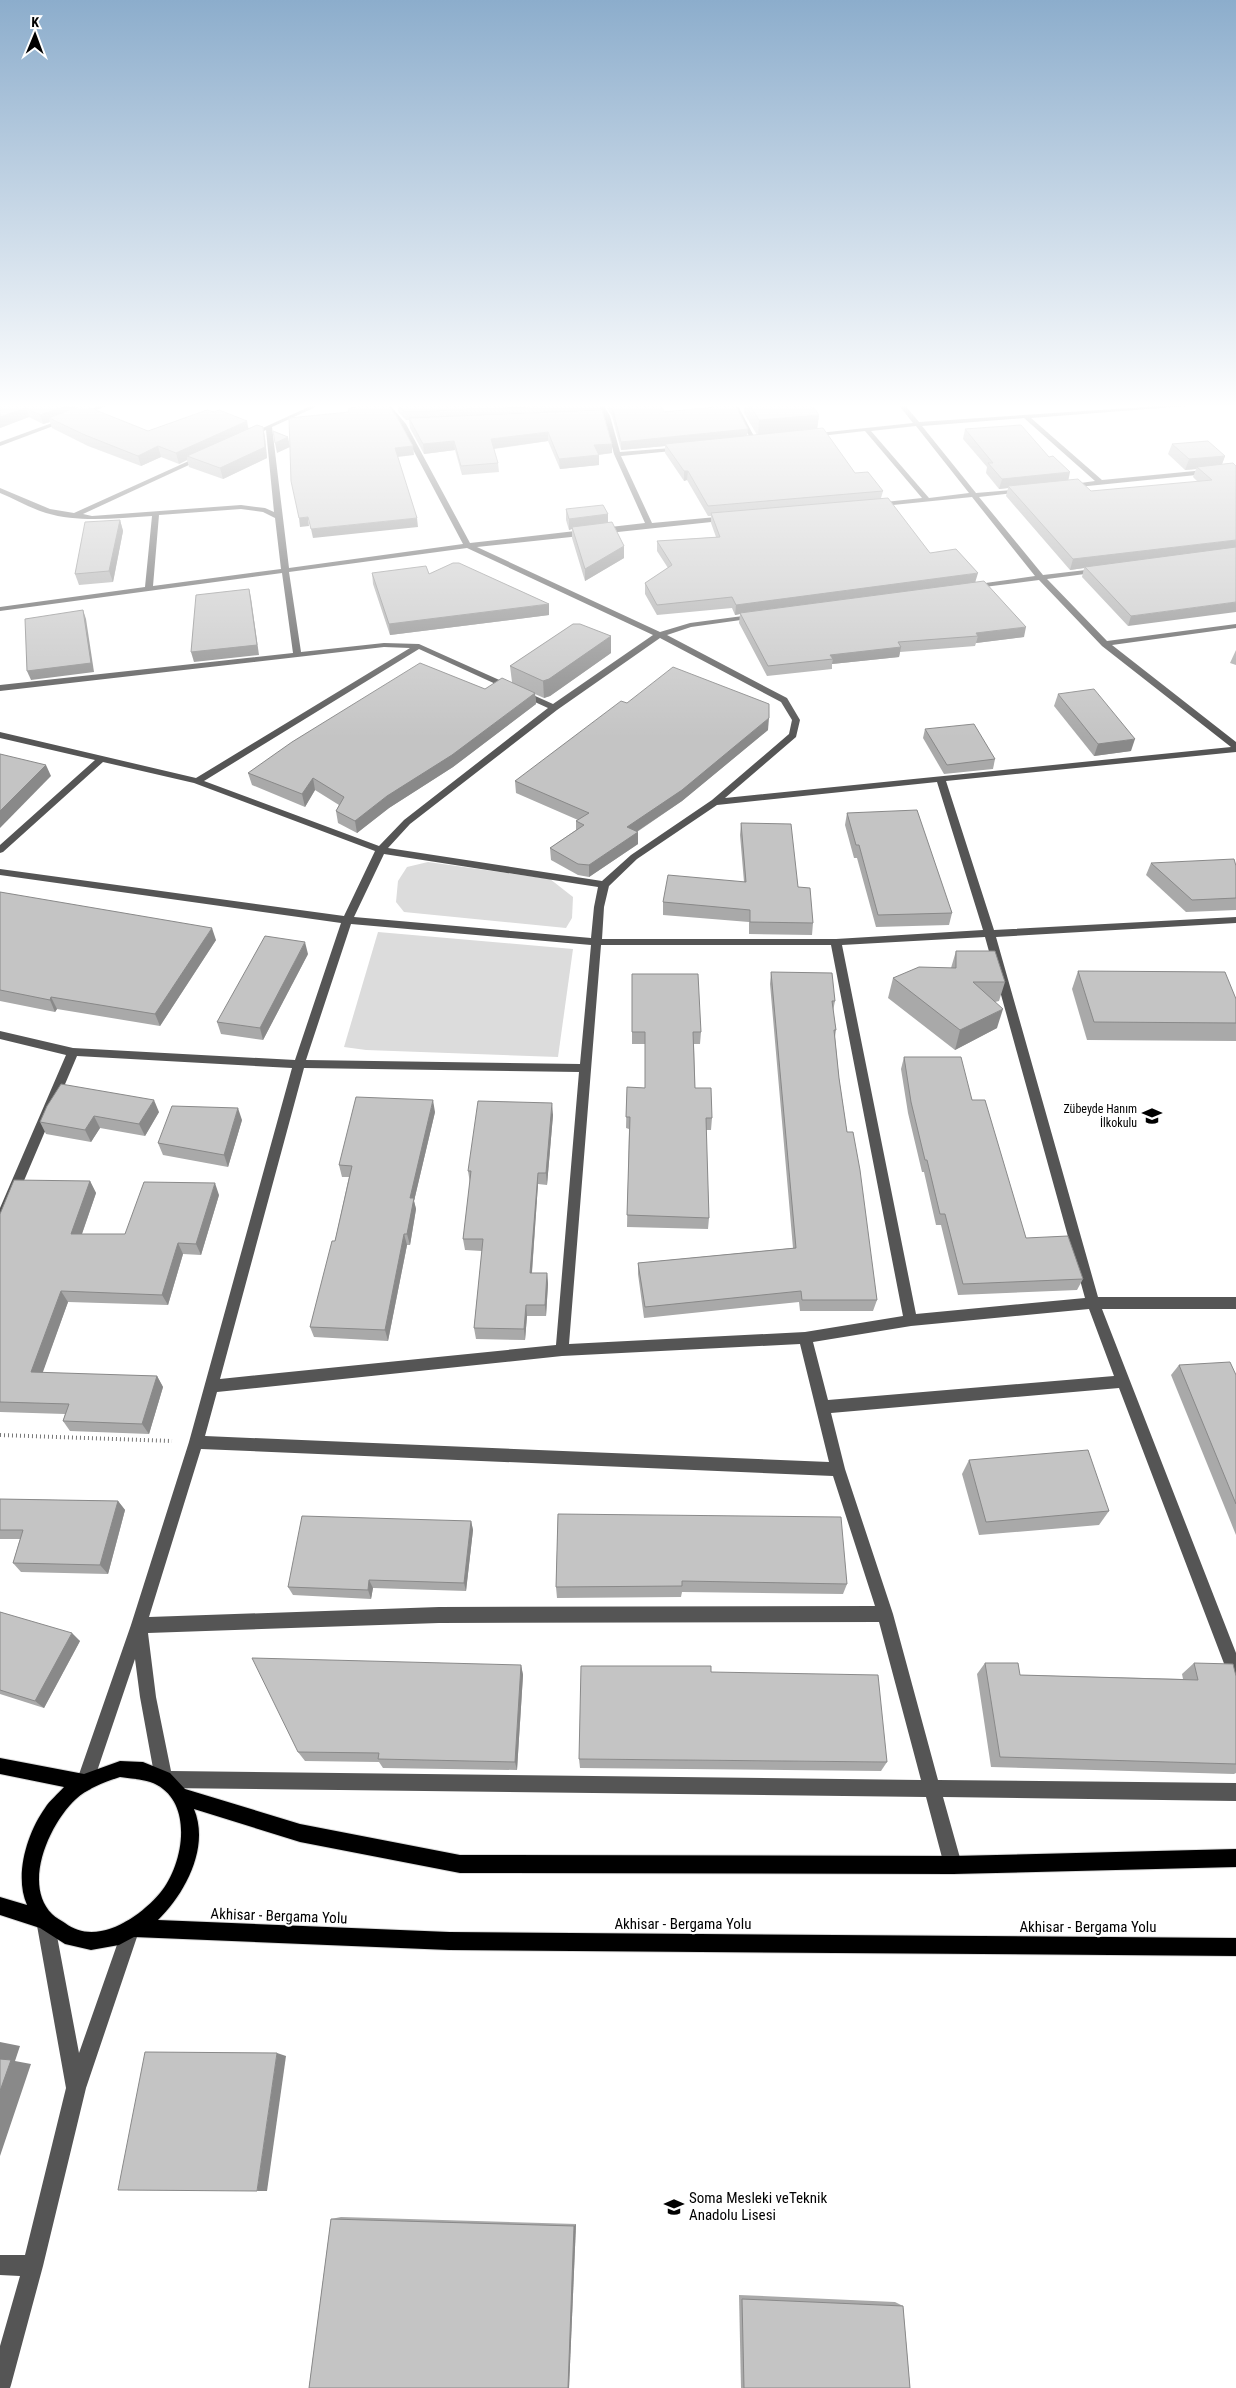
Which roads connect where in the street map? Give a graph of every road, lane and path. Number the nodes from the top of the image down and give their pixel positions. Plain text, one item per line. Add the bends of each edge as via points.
1 (125, 515) edge
2 (156, 515) edge
3 (275, 515) edge
4 (452, 515) edge
5 (645, 515) edge
6 (992, 515) edge
7 (73, 516) edge
8 (278, 517) joint
9 (735, 517) edge
10 (649, 525) junction
11 (468, 546) junction
12 (1109, 569) edge
13 (287, 572) junction
14 (1040, 578) junction
15 (962, 588) edge
16 (150, 590) junction
17 (0, 609) edge
18 (768, 614) edge
19 (1236, 626) edge
20 (660, 635) junction
21 (1105, 644) junction
22 (419, 646) junction
23 (297, 654) junction
24 (0, 688) edge
25 (554, 708) junction
26 (0, 735) edge
27 (1236, 747) edge
28 (100, 760) junction
29 (942, 779) junction
30 (197, 781) junction
31 (715, 802) junction
32 (0, 850) edge
33 (381, 850) junction
34 (0, 872) edge
35 (604, 885) junction
36 (347, 920) junction
37 (1236, 920) edge
38 (990, 935) junction
39 (597, 942) junction
40 (836, 942) junction
41 (0, 1035) edge
42 (73, 1052) junction
43 (299, 1064) junction
44 (586, 1068) junction
45 (0, 1223) edge
46 (1093, 1302) junction
47 (1236, 1303) edge
48 (910, 1320) junction
49 (805, 1338) junction
50 (562, 1350) junction
51 (1123, 1381) junction
52 (213, 1386) junction
53 (822, 1407) junction
54 (0, 1435) edge
55 (196, 1442) junction
56 (838, 1469) junction
57 (886, 1614) junction
58 (140, 1625) junction
59 (1236, 1674) edge
60 (0, 1766) edge
61 (164, 1779) junction
62 (85, 1783) junction
63 (933, 1790) junction
64 (1236, 1792) edge
65 (180, 1796) junction
66 (1236, 1858) edge
67 (953, 1865) junction
68 (0, 1906) edge
69 (45, 1920) junction
70 (131, 1928) junction
71 (1236, 1947) edge
72 (76, 2088) junction
73 (0, 2265) edge
74 (33, 2266) junction
75 (0, 2385) edge

1 - 7 street
2 - 16 street
3 - 8 street
4 - 11 street
5 - 10 street
6 - 14 street
8 - 13 street
9 - 10 street
10 - 11 street
11 - 13 street
11 - 20 street
12 - 14 street
13 - 16 street
13 - 23 street
14 - 15 street
14 - 21 street
16 - 17 street
18 - 20 street via 690,625
19 - 21 street
20 - 25 street
20 - 31 street via 784,700 796,720 793,735
21 - 27 street
22 - 23 street via 384,644
22 - 25 street
22 - 30 street
23 - 24 street
25 - 33 street via 407,822
26 - 28 street
27 - 29 street
28 - 30 street
28 - 32 street
29 - 31 street
29 - 38 street
30 - 33 street
31 - 35 street via 634,857
33 - 35 street
33 - 36 street
34 - 36 street
35 - 39 street
36 - 39 street
36 - 43 street
37 - 38 street
38 - 40 street
38 - 46 street
39 - 40 street
39 - 44 street
40 - 48 street
41 - 42 street
42 - 43 street
42 - 45 street
43 - 44 street
43 - 52 street
44 - 50 street
46 - 47 street
46 - 48 street
46 - 51 street
48 - 49 street
49 - 50 street
49 - 53 street
50 - 52 street
51 - 53 street
51 - 59 street
52 - 55 street
53 - 56 street
54 - 55 path
55 - 56 street
55 - 58 street
56 - 57 street
57 - 58 street via 439,1615
57 - 63 street
58 - 61 street via 148,1697
58 - 62 street
60 - 62 main road
61 - 62 main road, Akhisar - Bergama Yolu via 143,1770 120,1769
61 - 63 street
61 - 65 main road, Akhisar - Bergama Yolu
62 - 69 main road, Akhisar - Bergama Yolu via 71,1792 51,1814 37,1842 31,1871 33,1898
63 - 64 street
63 - 67 street
65 - 67 main road, Akhisar - Bergama Yolu via 300,1833 460,1864
65 - 70 main road, Akhisar - Bergama Yolu via 189,1818 189,1845 182,1873 167,1899 145,1920
66 - 67 main road, Akhisar - Bergama Yolu
68 - 69 main road, Akhisar - Bergama Yolu
69 - 70 main road, Akhisar - Bergama Yolu via 65,1936 91,1941 119,1936
69 - 72 street
70 - 71 main road, Akhisar - Bergama Yolu via 449,1941
70 - 72 street
72 - 74 street
73 - 74 street
74 - 75 street

